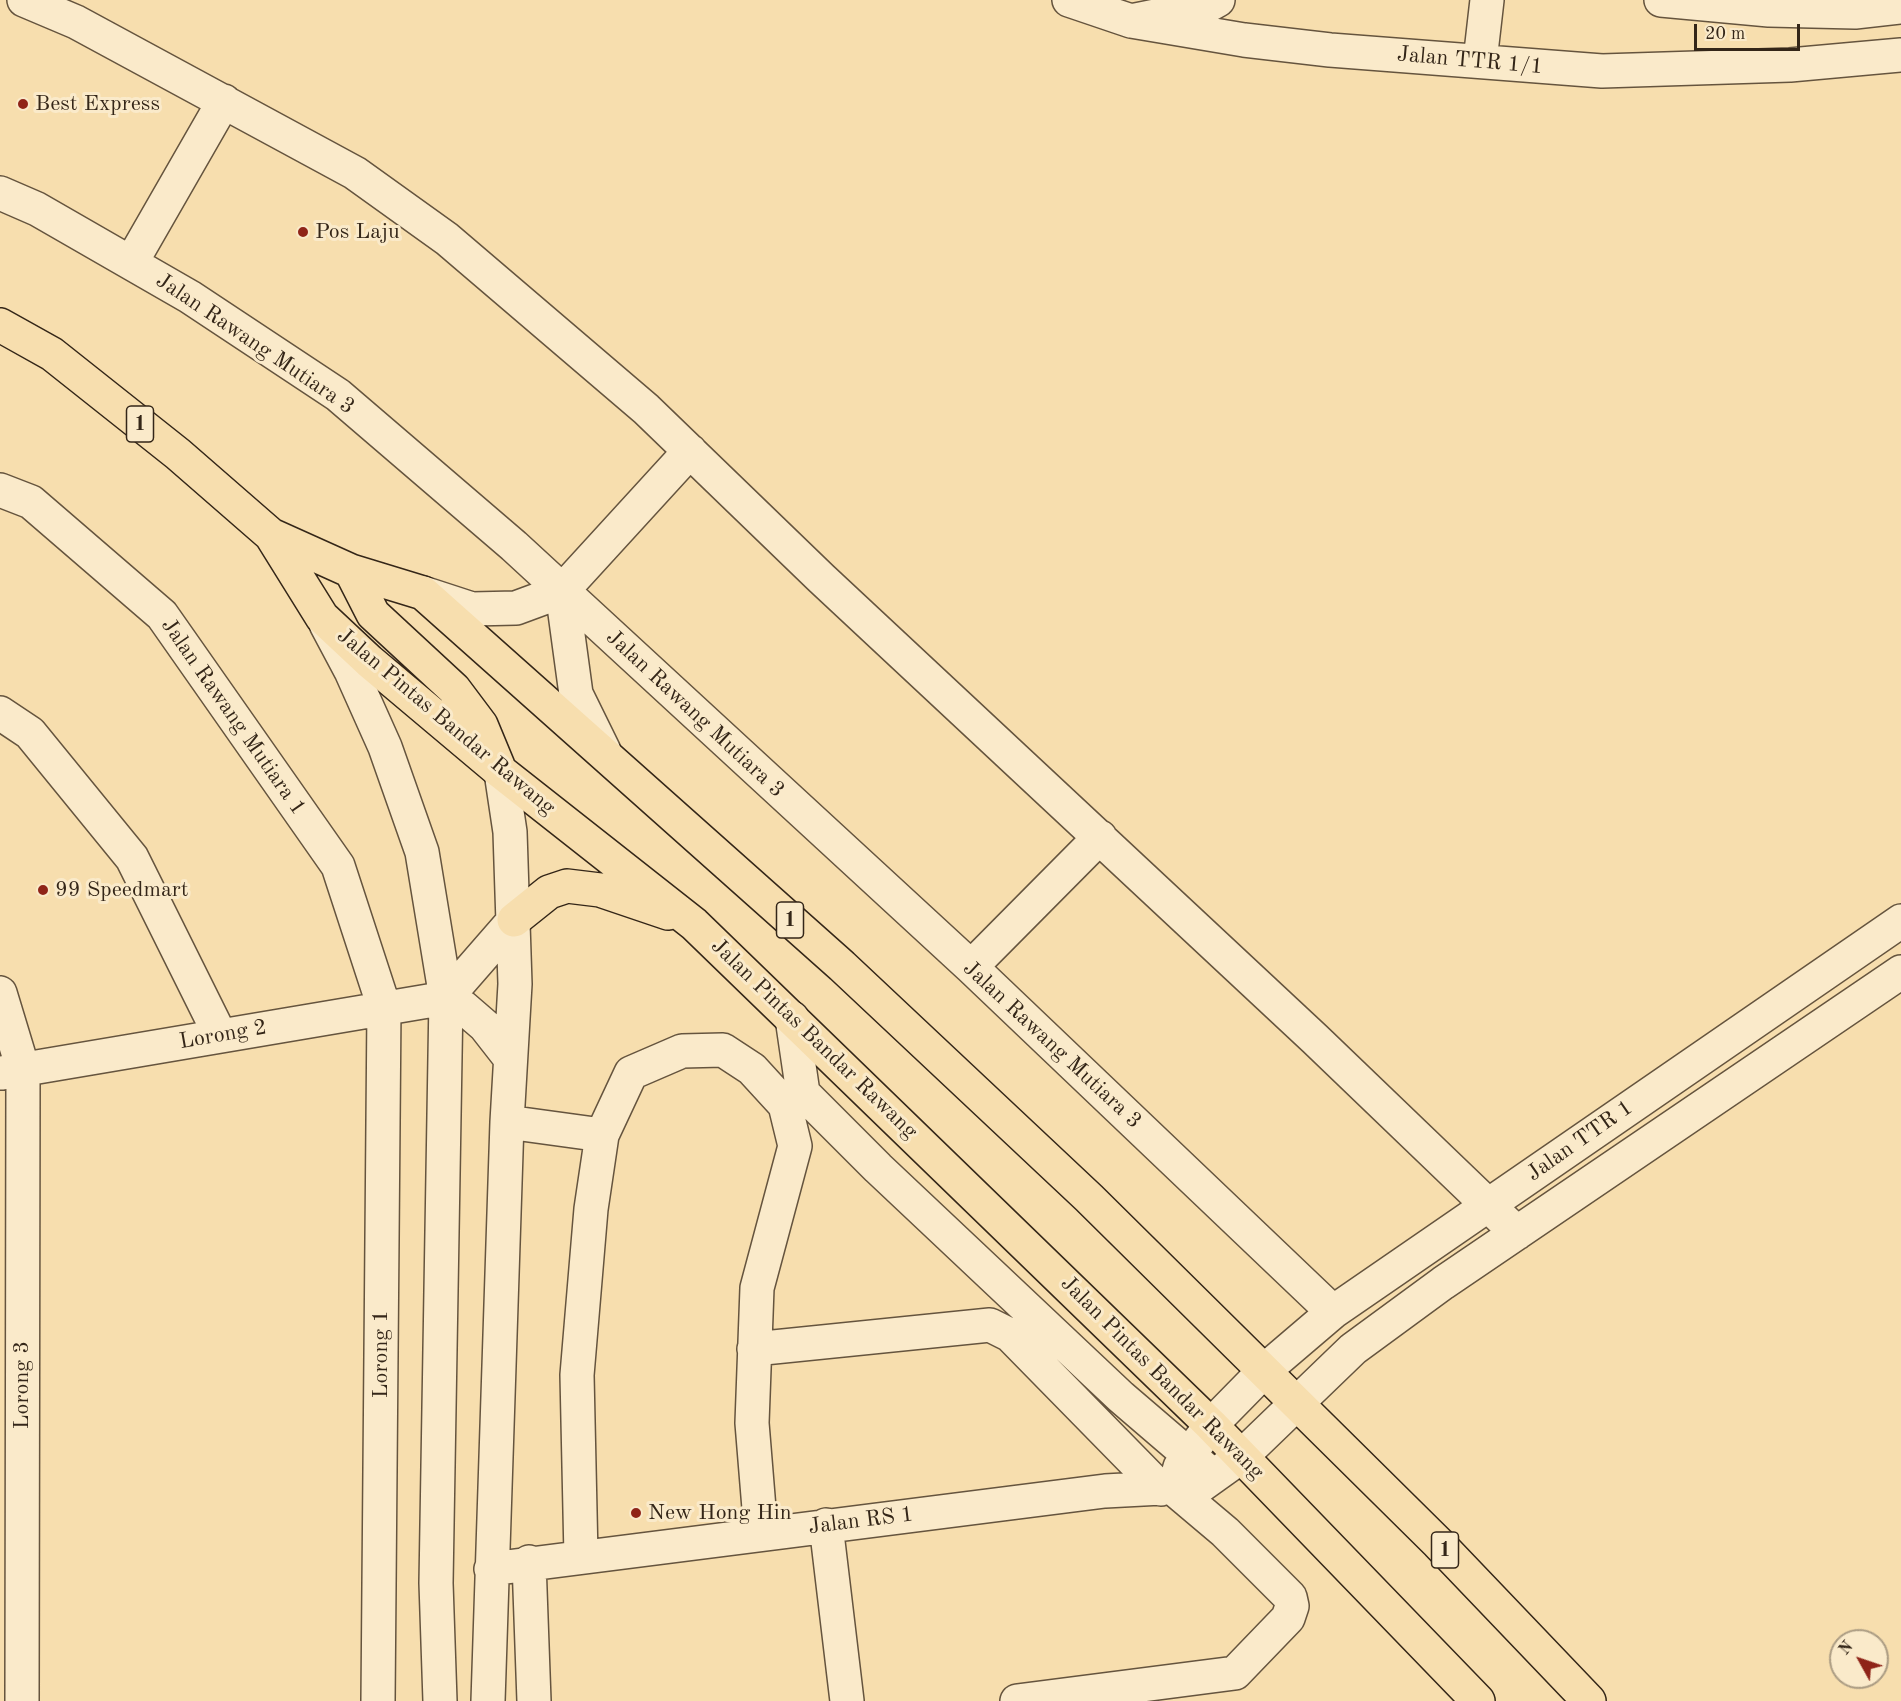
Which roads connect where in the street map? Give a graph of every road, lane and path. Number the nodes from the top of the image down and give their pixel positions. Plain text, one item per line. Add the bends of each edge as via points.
1 (24, 0) edge
2 (1069, 0) edge
3 (1218, 0) edge
4 (1487, 0) edge
5 (1661, 0) edge
6 (1892, 8) edge
7 (1131, 21) junction
8 (1896, 55) edge
9 (1480, 61) junction
10 (224, 101) junction
11 (0, 193) edge
12 (131, 263) junction
13 (0, 325) edge
14 (690, 452) junction
15 (0, 490) edge
16 (272, 535) junction
17 (351, 571) junction
18 (562, 591) junction
19 (423, 593) junction
20 (322, 617) junction
21 (0, 713) edge
22 (604, 751) junction
23 (501, 772) junction
24 (1100, 837) junction
25 (514, 920) junction
26 (1901, 921) edge
27 (694, 924) junction
28 (971, 967) junction
29 (1901, 972) edge
30 (0, 993) edge
31 (446, 998) junction
32 (384, 1007) junction
33 (792, 1018) junction
34 (220, 1035) junction
35 (510, 1058) junction
36 (11, 1071) edge
37 (507, 1122) junction
38 (602, 1136) junction
39 (1488, 1206) junction
40 (1517, 1233) junction
41 (1333, 1312) junction
42 (754, 1348) junction
43 (1265, 1370) junction
44 (1298, 1402) junction
45 (1211, 1425) junction
46 (11, 1429) edge
47 (1188, 1454) junction
48 (1242, 1456) junction
49 (1214, 1476) junction
50 (1167, 1489) junction
51 (826, 1525) junction
52 (761, 1533) junction
53 (581, 1557) junction
54 (530, 1562) junction
55 (491, 1569) junction
56 (22, 1701) edge
57 (378, 1701) edge
58 (440, 1701) edge
59 (488, 1701) edge
60 (534, 1701) edge
61 (847, 1701) edge
62 (1017, 1701) edge
63 (1478, 1701) edge
64 (1589, 1701) edge

1 - 10 street via 76,22
2 - 7 street, Jalan TTR 1/1
3 - 7 street
4 - 9 street
5 - 6 street via 1769,10 1855,12
6 - 8 street
7 - 9 street, Jalan TTR 1/1 via 1244,40
8 - 9 street, Jalan TTR 1/1 via 1790,65 1602,71
10 - 12 street
10 - 14 street via 355,173 447,239 646,409
11 - 12 street, Jalan Rawang Mutiara 3 via 37,209
12 - 18 street, Jalan Rawang Mutiara 3 via 190,297 338,395
13 - 16 main road, 1 via 52,354
14 - 18 street
14 - 24 street
15 - 32 street, Jalan Rawang Mutiara 1 via 32,502 162,615 338,866
16 - 17 main road, 1
16 - 20 main road, Jalan Pintas Bandar Rawang / 1
17 - 19 main road, 1
17 - 23 main road via 373,614 454,689 474,716
18 - 19 street via 516,608 472,609
18 - 22 street via 576,694
18 - 28 street, Jalan Rawang Mutiara 3
19 - 22 main road, 1
20 - 23 main road, Jalan Pintas Bandar Rawang / 1
20 - 31 street via 385,747 422,852
21 - 34 street via 30,733 132,858
22 - 43 main road, 1 via 867,990
23 - 25 street via 510,832
23 - 27 main road, Jalan Pintas Bandar Rawang / 1
24 - 28 street
24 - 39 street
25 - 27 main road via 549,892 584,886
25 - 31 street
25 - 35 street
26 - 39 street, Jalan TTR 1
27 - 33 main road, Jalan Pintas Bandar Rawang / 1
28 - 41 street, Jalan Rawang Mutiara 3
29 - 40 street, Jalan TTR 1
30 - 36 street, Lorong 3
31 - 32 street, Lorong 2
31 - 35 street via 485,1026
31 - 58 street via 436,1583
32 - 34 street, Lorong 2
32 - 57 street, Lorong 1
33 - 45 main road, Jalan Pintas Bandar Rawang / 1
33 - 47 street via 803,1092 1019,1302
34 - 36 street, Lorong 2
35 - 37 street
36 - 46 street, Lorong 3
37 - 38 street
37 - 55 street
38 - 42 street via 631,1073 682,1051 723,1050 752,1069 785,1105 795,1146 757,1288
38 - 53 street via 591,1209 577,1376
39 - 40 street
39 - 41 street, Jalan TTR 1
40 - 44 street, Jalan TTR 1 via 1353,1349
41 - 43 street, Jalan TTR 1
42 - 50 street via 990,1325 1010,1335
42 - 52 street via 752,1423
43 - 44 main road, 1
43 - 45 street, Jalan TTR 1
44 - 48 street, Jalan TTR 1
44 - 64 main road, 1
45 - 47 street, Jalan TTR 1
45 - 48 main road, Jalan Pintas Bandar Rawang / 1
46 - 56 street, Lorong 3
47 - 49 street
47 - 50 street, Jalan TTR 1
48 - 49 street, Jalan RS 1
48 - 63 main road, Jalan Pintas Bandar Rawang / 1
49 - 50 street, Jalan RS 1 via 1200,1486
50 - 51 street, Jalan RS 1 via 1105,1491
50 - 62 street via 1225,1532 1290,1597 1288,1618 1235,1673
51 - 52 street, Jalan RS 1
51 - 61 street
52 - 53 street, Jalan RS 1
53 - 54 street, Jalan RS 1
54 - 55 street, Jalan RS 1
54 - 60 street
55 - 59 street

